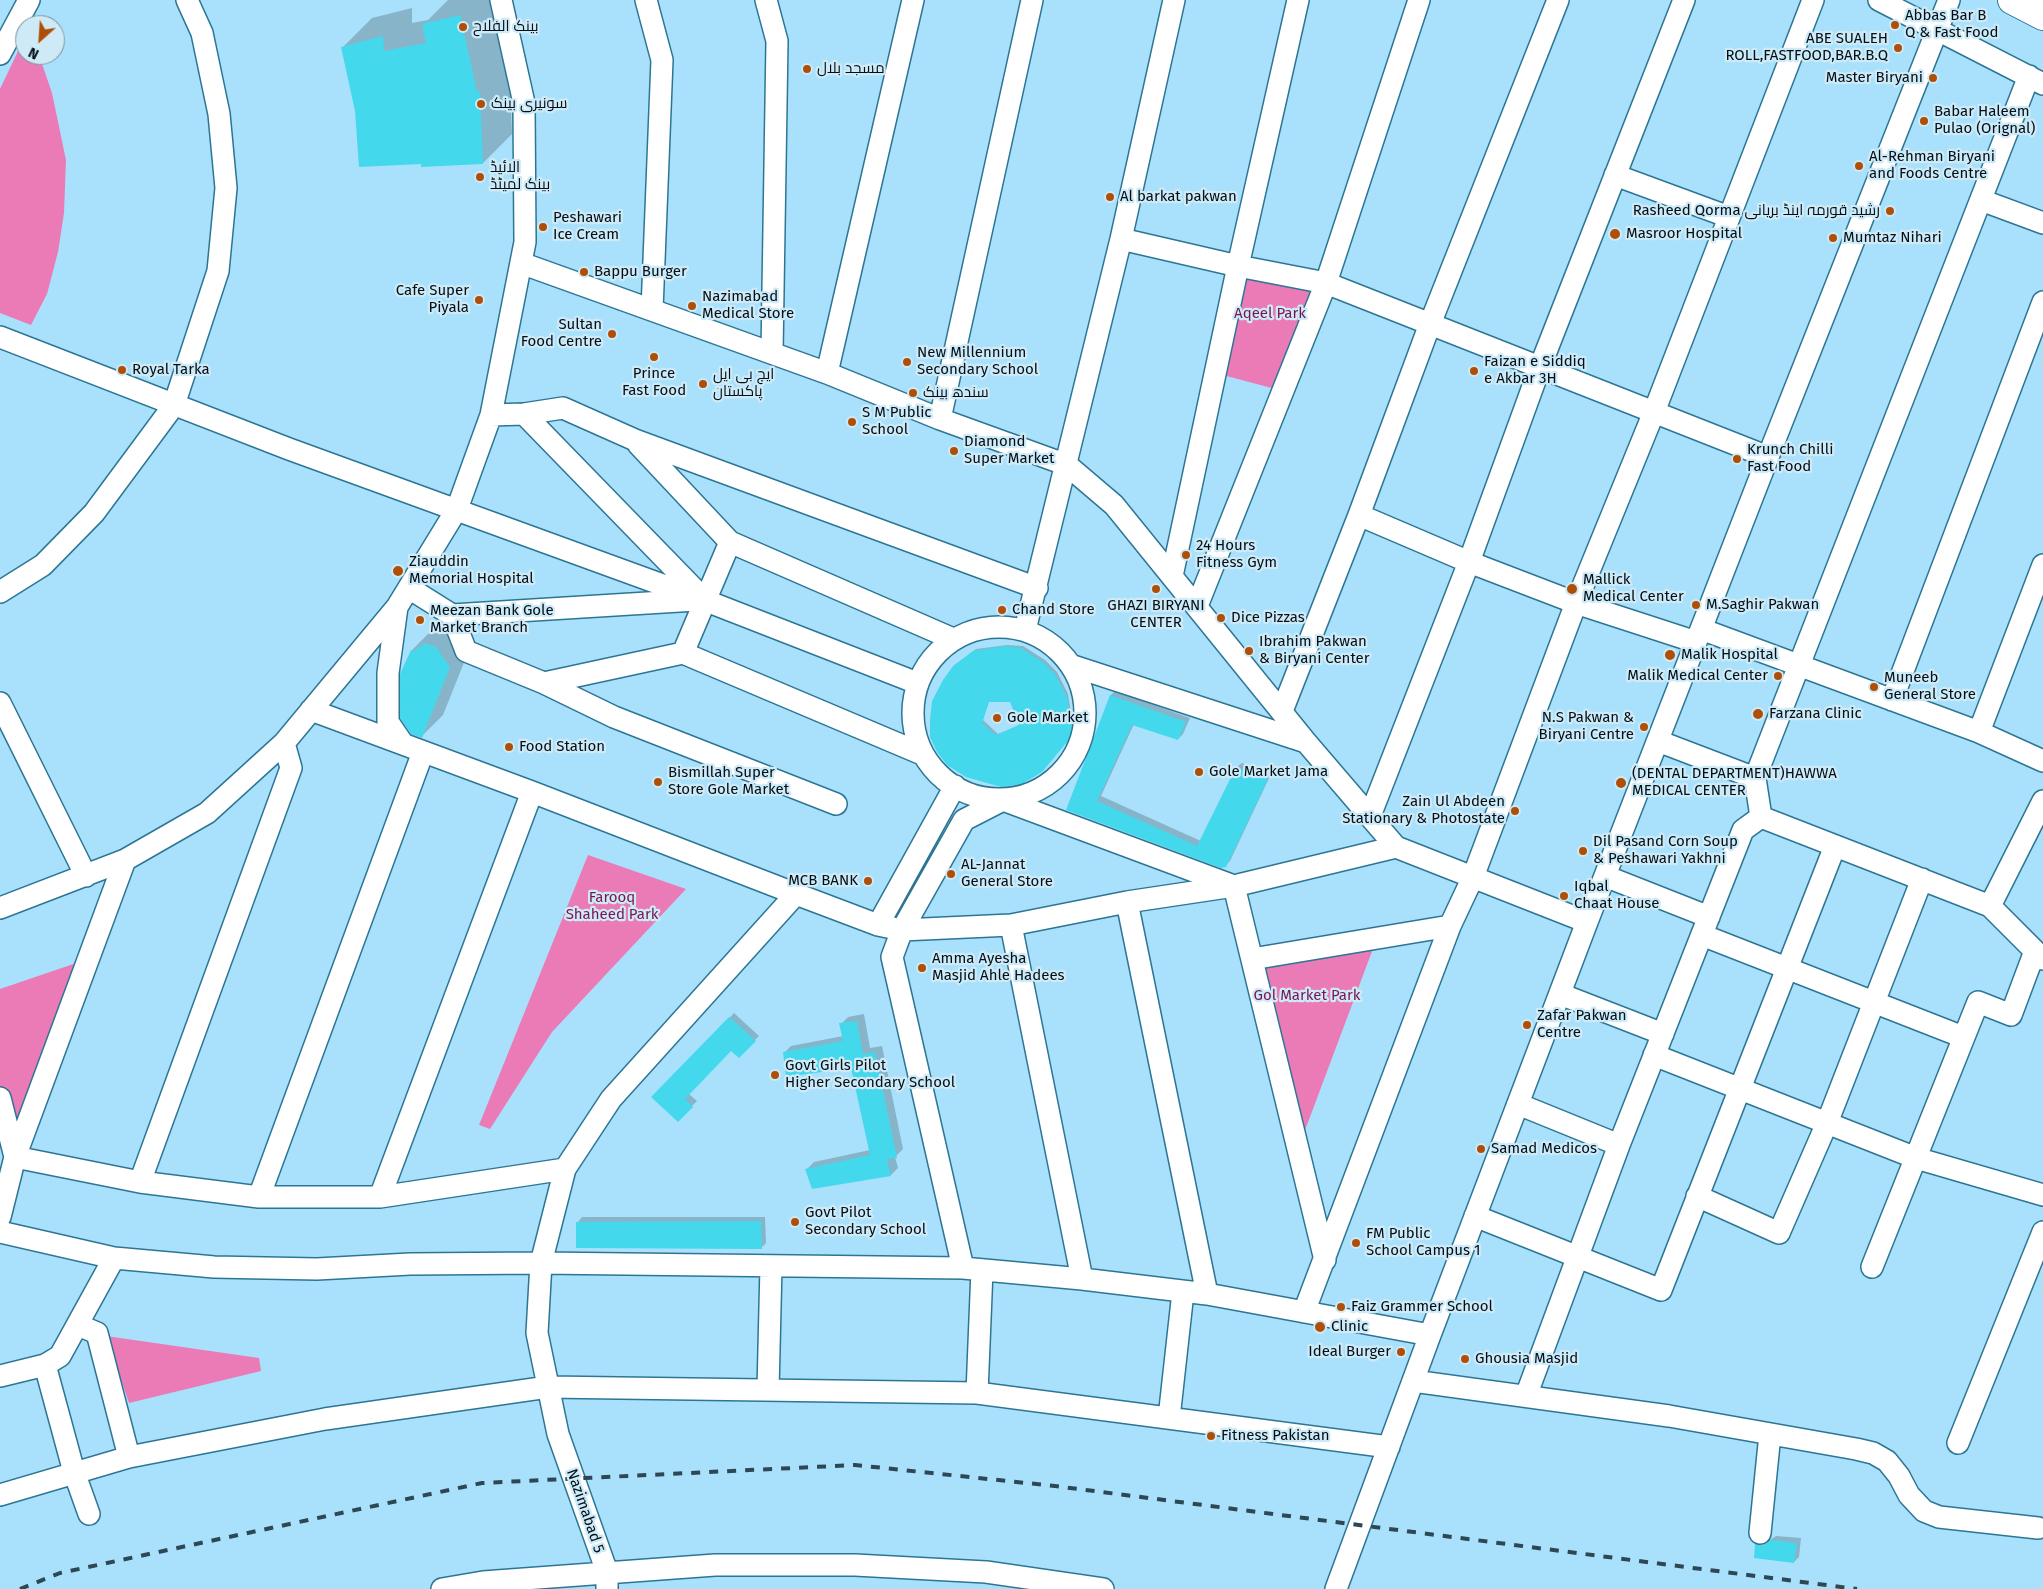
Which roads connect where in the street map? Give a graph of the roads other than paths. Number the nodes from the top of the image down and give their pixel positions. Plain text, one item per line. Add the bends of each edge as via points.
1 (29, 0) edge
2 (187, 0) edge
3 (501, 0) edge
4 (646, 0) edge
5 (766, 0) edge
6 (913, 0) edge
7 (1032, 0) edge
8 (1174, 0) edge
9 (1298, 0) edge
10 (1419, 0) edge
11 (1558, 0) edge
12 (1684, 0) edge
13 (1813, 0) edge
14 (1879, 0) edge
15 (1949, 0) edge
16 (2012, 0) edge
17 (2043, 16) edge
18 (1937, 29) junction
19 (0, 54) edge
20 (2036, 80) edge
21 (1615, 175) junction
22 (1981, 200) junction
23 (1729, 217) junction
24 (2043, 223) edge
25 (1121, 239) junction
26 (521, 263) junction
27 (1238, 266) junction
28 (1326, 282) junction
29 (2043, 302) edge
30 (652, 310) junction
31 (1430, 324) junction
32 (0, 337) edge
33 (772, 353) junction
34 (1540, 367) junction
35 (827, 373) junction
36 (174, 405) junction
37 (1654, 412) junction
38 (524, 414) junction
39 (491, 415) junction
40 (940, 419) junction
41 (635, 440) junction
42 (1768, 456) junction
43 (1067, 465) junction
44 (457, 509) junction
45 (1359, 515) junction
46 (730, 542) junction
47 (1469, 562) junction
48 (2043, 565) edge
49 (1172, 576) junction
50 (408, 588) junction
51 (1037, 588) junction
52 (0, 592) edge
53 (704, 600) junction
54 (1576, 604) junction
55 (1197, 606) junction
56 (398, 607) junction
57 (452, 615) junction
58 (2034, 617) edge
59 (1025, 630) junction
60 (1699, 635) junction
61 (953, 639) junction
62 (683, 653) junction
63 (1800, 665) junction
64 (1073, 666) junction
65 (544, 682) junction
66 (917, 683) junction
67 (1892, 700) junction
68 (0, 703) edge
69 (310, 710) junction
70 (1282, 711) junction
71 (1979, 732) junction
72 (1658, 741) junction
73 (1306, 742) junction
74 (284, 743) junction
75 (413, 748) junction
76 (922, 754) junction
77 (2043, 761) edge
78 (1755, 778) junction
79 (955, 786) junction
80 (532, 792) junction
81 (1003, 800) junction
82 (2043, 801) edge
83 (836, 804) dead end
84 (1370, 816) junction
85 (1761, 817) junction
86 (1834, 846) junction
87 (1396, 847) junction
88 (125, 860) junction
89 (86, 876) junction
90 (1605, 876) junction
91 (1473, 877) junction
92 (1922, 880) junction
93 (1234, 886) junction
94 (796, 894) junction
95 (1127, 902) junction
96 (1990, 906) junction
97 (0, 908) edge
98 (1587, 922) junction
99 (878, 924) junction
100 (1011, 924) junction
101 (1450, 926) junction
102 (1705, 926) junction
103 (902, 930) junction
104 (2039, 955) edge
105 (1252, 959) junction
106 (1787, 968) junction
107 (1560, 994) junction
108 (1874, 1002) junction
109 (1663, 1034) junction
110 (1963, 1037) junction
111 (1654, 1055) junction
112 (1739, 1089) junction
113 (0, 1098) edge
114 (1518, 1104) junction
115 (1827, 1123) junction
116 (1619, 1145) junction
117 (15, 1157) junction
118 (1916, 1158) junction
119 (565, 1169) junction
120 (140, 1182) junction
121 (2043, 1195) edge
122 (1697, 1196) junction
123 (259, 1197) junction
124 (380, 1197) junction
125 (1475, 1216) junction
126 (0, 1217) edge
127 (0, 1232) edge
128 (2043, 1232) edge
129 (1578, 1256) junction
130 (114, 1258) junction
131 (1324, 1260) junction
132 (541, 1263) junction
133 (771, 1266) junction
134 (1872, 1267) dead end
135 (972, 1269) junction
136 (1082, 1279) junction
137 (1184, 1292) junction
138 (1207, 1294) junction
139 (1304, 1312) junction
140 (78, 1325) junction
141 (1430, 1335) junction
142 (45, 1366) junction
143 (0, 1376) edge
144 (1413, 1381) junction
145 (548, 1386) junction
146 (768, 1390) junction
147 (977, 1393) junction
148 (1526, 1396) junction
149 (1169, 1418) junction
150 (1770, 1434) junction
151 (1958, 1443) dead end
152 (1389, 1447) junction
153 (129, 1457) junction
154 (74, 1472) junction
155 (0, 1494) edge
156 (89, 1514) dead end
157 (2038, 1528) dead end
158 (1760, 1533) dead end
159 (953, 1580) edge
160 (607, 1581) edge
161 (442, 1589) edge
162 (1103, 1589) edge
163 (1336, 1589) edge

1 - 19 street
2 - 36 street via 202,33 219,114 226,188 218,271
3 - 26 street via 524,103 525,242
4 - 30 street via 662,60
5 - 33 street via 777,41
6 - 35 street
7 - 40 street
8 - 25 street
9 - 27 street
10 - 28 street
11 - 31 street
12 - 21 street
13 - 23 street
14 - 18 street
15 - 18 street
16 - 17 highway
18 - 20 street
18 - 42 street
20 - 22 street
21 - 23 street
21 - 34 street
22 - 24 street
22 - 63 street
23 - 37 street
25 - 27 street
25 - 43 street
26 - 30 street
26 - 39 street
27 - 28 street
27 - 49 street
28 - 31 street
28 - 55 street
29 - 67 street
30 - 33 street
31 - 34 street
31 - 45 street
32 - 36 street
33 - 35 street
34 - 37 street
34 - 47 street
35 - 40 street
36 - 44 street
36 - 52 street via 94,513 43,565
37 - 42 street
37 - 54 street
38 - 39 street
38 - 41 street via 563,408
38 - 53 street
39 - 44 street
40 - 43 street
41 - 46 street
41 - 51 street
42 - 60 street
43 - 49 street via 1114,505
43 - 51 street
44 - 50 street
44 - 53 street
45 - 47 street
45 - 70 street
46 - 53 street
46 - 61 street
47 - 54 street
47 - 84 street
48 - 58 street
49 - 55 street
50 - 56 street
50 - 57 street
51 - 59 street
53 - 57 street
53 - 62 street
53 - 66 street
54 - 60 street
54 - 91 street
55 - 70 street
56 - 69 street
56 - 75 street via 388,673 388,722
57 - 65 street via 466,651
58 - 71 street
59 - 61 street via 1006,626 981,628
59 - 64 street via 1052,644
60 - 63 street
60 - 72 street
61 - 66 street via 934,655
62 - 65 street
62 - 76 street
63 - 67 street
63 - 78 street
64 - 73 street
64 - 81 street via 1086,702 1084,732 1073,760 1059,776 1034,793
65 - 83 street via 614,717
66 - 76 street via 912,706 915,736
67 - 71 street
68 - 89 street
69 - 74 street
69 - 75 street
70 - 73 street
71 - 77 street
72 - 78 street
72 - 90 street
73 - 84 street
74 - 88 street via 207,813
74 - 120 street via 291,768
75 - 80 street
75 - 123 street
76 - 79 street via 941,778
78 - 85 street
79 - 81 street via 969,794
79 - 99 street
80 - 94 street
80 - 124 street
81 - 93 street
81 - 103 street via 964,820
82 - 96 street
84 - 87 street
85 - 86 street
85 - 102 street via 1743,830
86 - 92 street
86 - 106 street
87 - 91 street
87 - 93 street
88 - 89 street
88 - 117 street
89 - 97 street
90 - 98 street
90 - 102 street
91 - 98 street
91 - 101 street
92 - 96 street
92 - 108 street
93 - 95 street
93 - 105 street
94 - 99 street
94 - 119 street, Nazimabad 5 via 611,1099
95 - 100 street
95 - 138 street
96 - 104 street
98 - 107 street
99 - 103 street
100 - 103 street
100 - 136 street
101 - 105 street
101 - 131 street
102 - 106 street
102 - 109 street
103 - 135 street via 892,958
104 - 110 street via 2011,1015 1978,1002
105 - 131 street
106 - 108 street
106 - 112 street
107 - 109 street
107 - 114 street
108 - 110 street
108 - 115 street
109 - 111 street
110 - 118 street
111 - 112 street
111 - 116 street
112 - 115 street
112 - 122 street
113 - 117 street
114 - 116 street
114 - 125 street
115 - 118 street
115 - 122 street via 1780,1233
116 - 129 street
117 - 120 street
117 - 126 street
118 - 121 street
118 - 134 street
119 - 124 street
119 - 132 street, Nazimabad 5
120 - 123 street
122 - 129 street via 1661,1290
123 - 124 street
125 - 129 street
125 - 141 street
127 - 130 street
128 - 151 street
129 - 148 street
130 - 132 street via 214,1267 317,1269 410,1264
130 - 140 street
131 - 139 street
132 - 133 street
132 - 145 street, Nazimabad 5 via 537,1333
133 - 135 street
133 - 146 street
135 - 136 street
135 - 147 street
136 - 137 street
137 - 138 street
137 - 149 street
138 - 139 street
139 - 141 street
140 - 142 street via 60,1356
140 - 153 street via 97,1333
141 - 144 street
142 - 143 street
142 - 154 street
144 - 148 street
144 - 152 street
145 - 146 street
145 - 153 street via 324,1420
145 - 160 street, Nazimabad 5 via 558,1434
146 - 147 street
147 - 149 street
148 - 150 street
149 - 152 street
150 - 157 street via 1873,1453 1887,1461 1909,1495 1924,1511 1939,1517
150 - 158 street
152 - 163 street
153 - 154 street
154 - 155 street
154 - 156 street
159 - 160 street via 855,1565 715,1565
159 - 162 street via 986,1572
160 - 161 street via 483,1582

